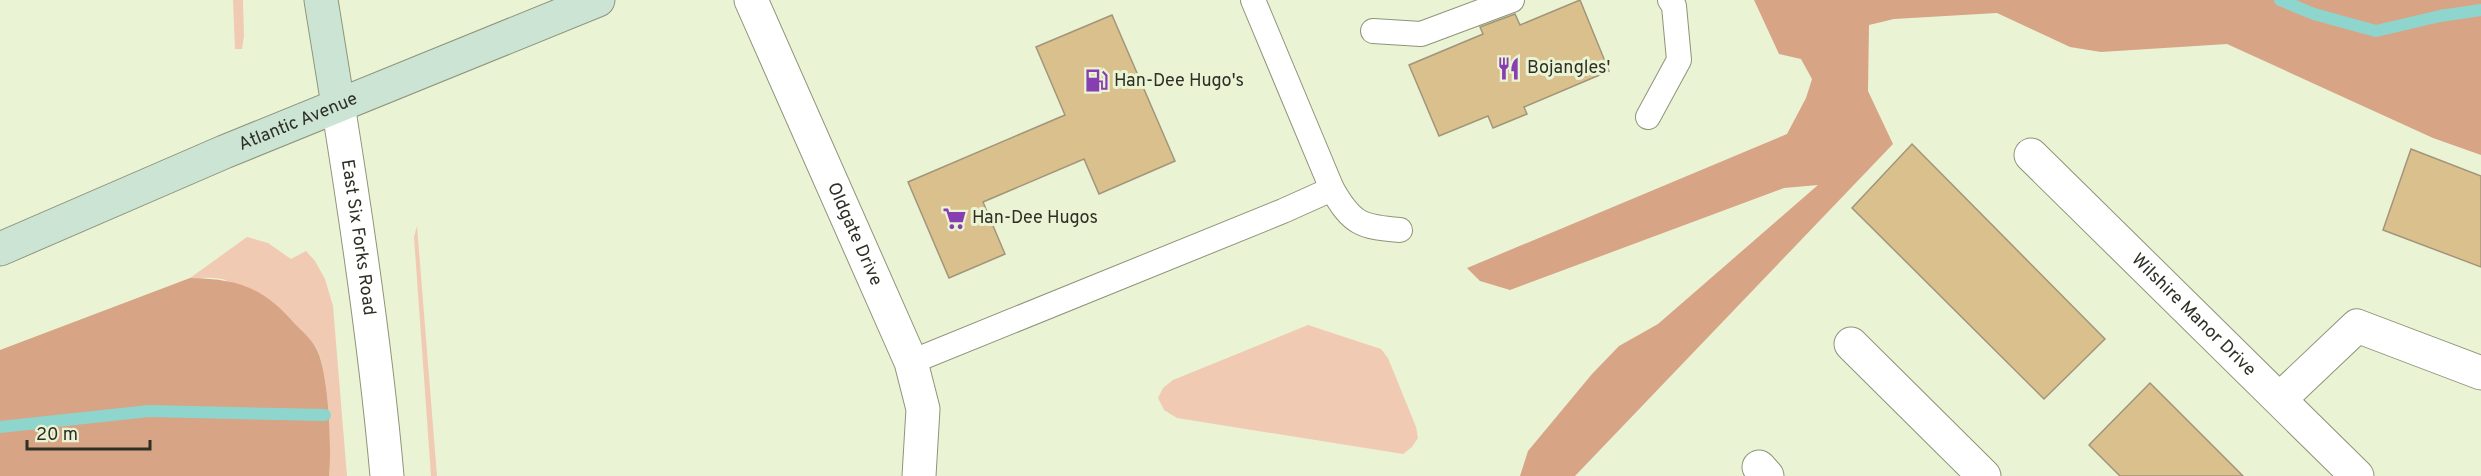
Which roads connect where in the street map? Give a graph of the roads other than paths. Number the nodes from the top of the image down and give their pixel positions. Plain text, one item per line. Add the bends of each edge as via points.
1 (321, 0) edge
2 (598, 0) edge
3 (751, 0) edge
4 (1253, 0) edge
5 (1512, 0) edge
6 (1670, 0) edge
7 (1373, 31) dead end
8 (338, 105) junction
9 (1648, 117) dead end
10 (2031, 155) dead end
11 (1332, 189) junction
12 (1400, 230) dead end
13 (0, 249) edge
14 (1851, 344) dead end
15 (911, 362) junction
16 (2481, 373) edge
17 (2280, 399) junction
18 (387, 476) edge
19 (919, 476) edge
20 (1984, 476) edge
21 (2356, 476) edge

1 - 8 main road, East Six Forks Road
2 - 8 main road, Atlantic Avenue
3 - 15 street, Oldgate Drive
4 - 11 lane
5 - 7 lane via 1421,34
6 - 9 lane via 1674,6 1679,60
8 - 13 main road, Atlantic Avenue
8 - 18 street, East Six Forks Road via 374,345
10 - 17 street, Wilshire Manor Drive
11 - 12 lane via 1351,218 1370,228
11 - 15 lane
14 - 20 street
15 - 19 street, Oldgate Drive via 923,409
16 - 17 street via 2357,326
17 - 21 street, Wilshire Manor Drive

